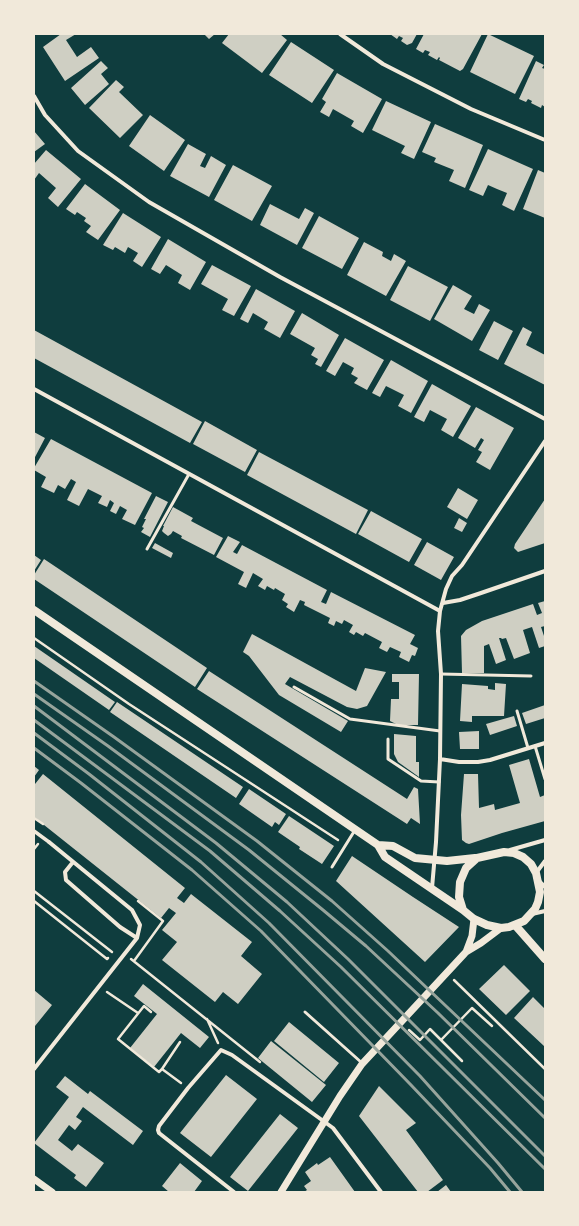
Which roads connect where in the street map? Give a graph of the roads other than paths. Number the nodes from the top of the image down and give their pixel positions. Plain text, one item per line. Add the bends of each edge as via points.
1 (340, 34) edge
2 (34, 96) edge
3 (545, 140) edge
4 (34, 389) edge
5 (545, 418) edge
6 (545, 441) edge
7 (189, 474) junction
8 (147, 549) dead end
9 (545, 570) edge
10 (443, 603) junction
11 (34, 610) edge
12 (440, 611) junction
13 (441, 674) junction
14 (531, 676) dead end
15 (294, 687) dead end
16 (517, 711) dead end
17 (440, 731) junction
18 (388, 739) dead end
19 (545, 743) edge
20 (535, 746) junction
21 (528, 748) junction
22 (440, 759) junction
23 (545, 778) edge
24 (439, 782) junction
25 (355, 830) junction
26 (34, 831) edge
27 (545, 840) edge
28 (49, 842) joint
29 (378, 845) junction
30 (504, 852) junction
31 (477, 858) junction
32 (434, 861) junction
33 (545, 861) edge
34 (73, 862) junction
35 (332, 867) dead end
36 (536, 873) junction
37 (539, 881) junction
38 (545, 887) edge
39 (432, 889) junction
40 (463, 910) junction
41 (545, 911) edge
42 (530, 915) junction
43 (474, 919) junction
44 (515, 925) junction
45 (501, 928) junction
46 (137, 938) junction
47 (466, 952) junction
48 (545, 959) edge
49 (306, 1012) dead end
50 (362, 1064) junction
51 (34, 1070) edge
52 (325, 1122) junction
53 (34, 1178) edge
54 (52, 1192) edge
55 (234, 1192) edge
56 (281, 1192) edge
57 (381, 1192) edge

1 - 3 street via 383,64 470,108
2 - 5 street via 45,115 78,151 149,202 280,278
4 - 7 street
6 - 10 street via 452,576
7 - 8 lane
7 - 12 street
9 - 10 street via 460,600
10 - 12 street
11 - 25 main road
12 - 13 street via 438,631
13 - 14 lane
13 - 17 street
15 - 17 lane via 350,719
16 - 21 lane
17 - 22 street
18 - 24 lane via 388,759 421,780
19 - 20 street
20 - 21 street
20 - 23 lane
21 - 22 street via 478,762
22 - 24 street
24 - 32 street
25 - 29 main road
25 - 35 lane
26 - 28 street
27 - 30 street
28 - 34 street
29 - 32 main road via 393,846 415,858
29 - 39 main road via 385,857
30 - 31 main road
30 - 36 main road via 523,857
31 - 32 main road
31 - 40 main road via 466,868 460,882 459,897
32 - 39 street
33 - 36 street
34 - 46 street via 132,910 140,925
34 - 46 street via 65,872 66,880 120,927
36 - 37 main road
37 - 38 street
37 - 42 main road via 538,902
39 - 40 main road
40 - 43 main road
41 - 42 street
42 - 44 main road
43 - 45 main road
43 - 47 street via 472,936
44 - 45 main road
44 - 48 main road
45 - 47 street
46 - 51 street
47 - 50 street
49 - 50 lane
50 - 52 street
52 - 55 street via 232,1055 221,1050 159,1126 159,1133
52 - 56 street
52 - 57 street via 333,1128
53 - 54 street

